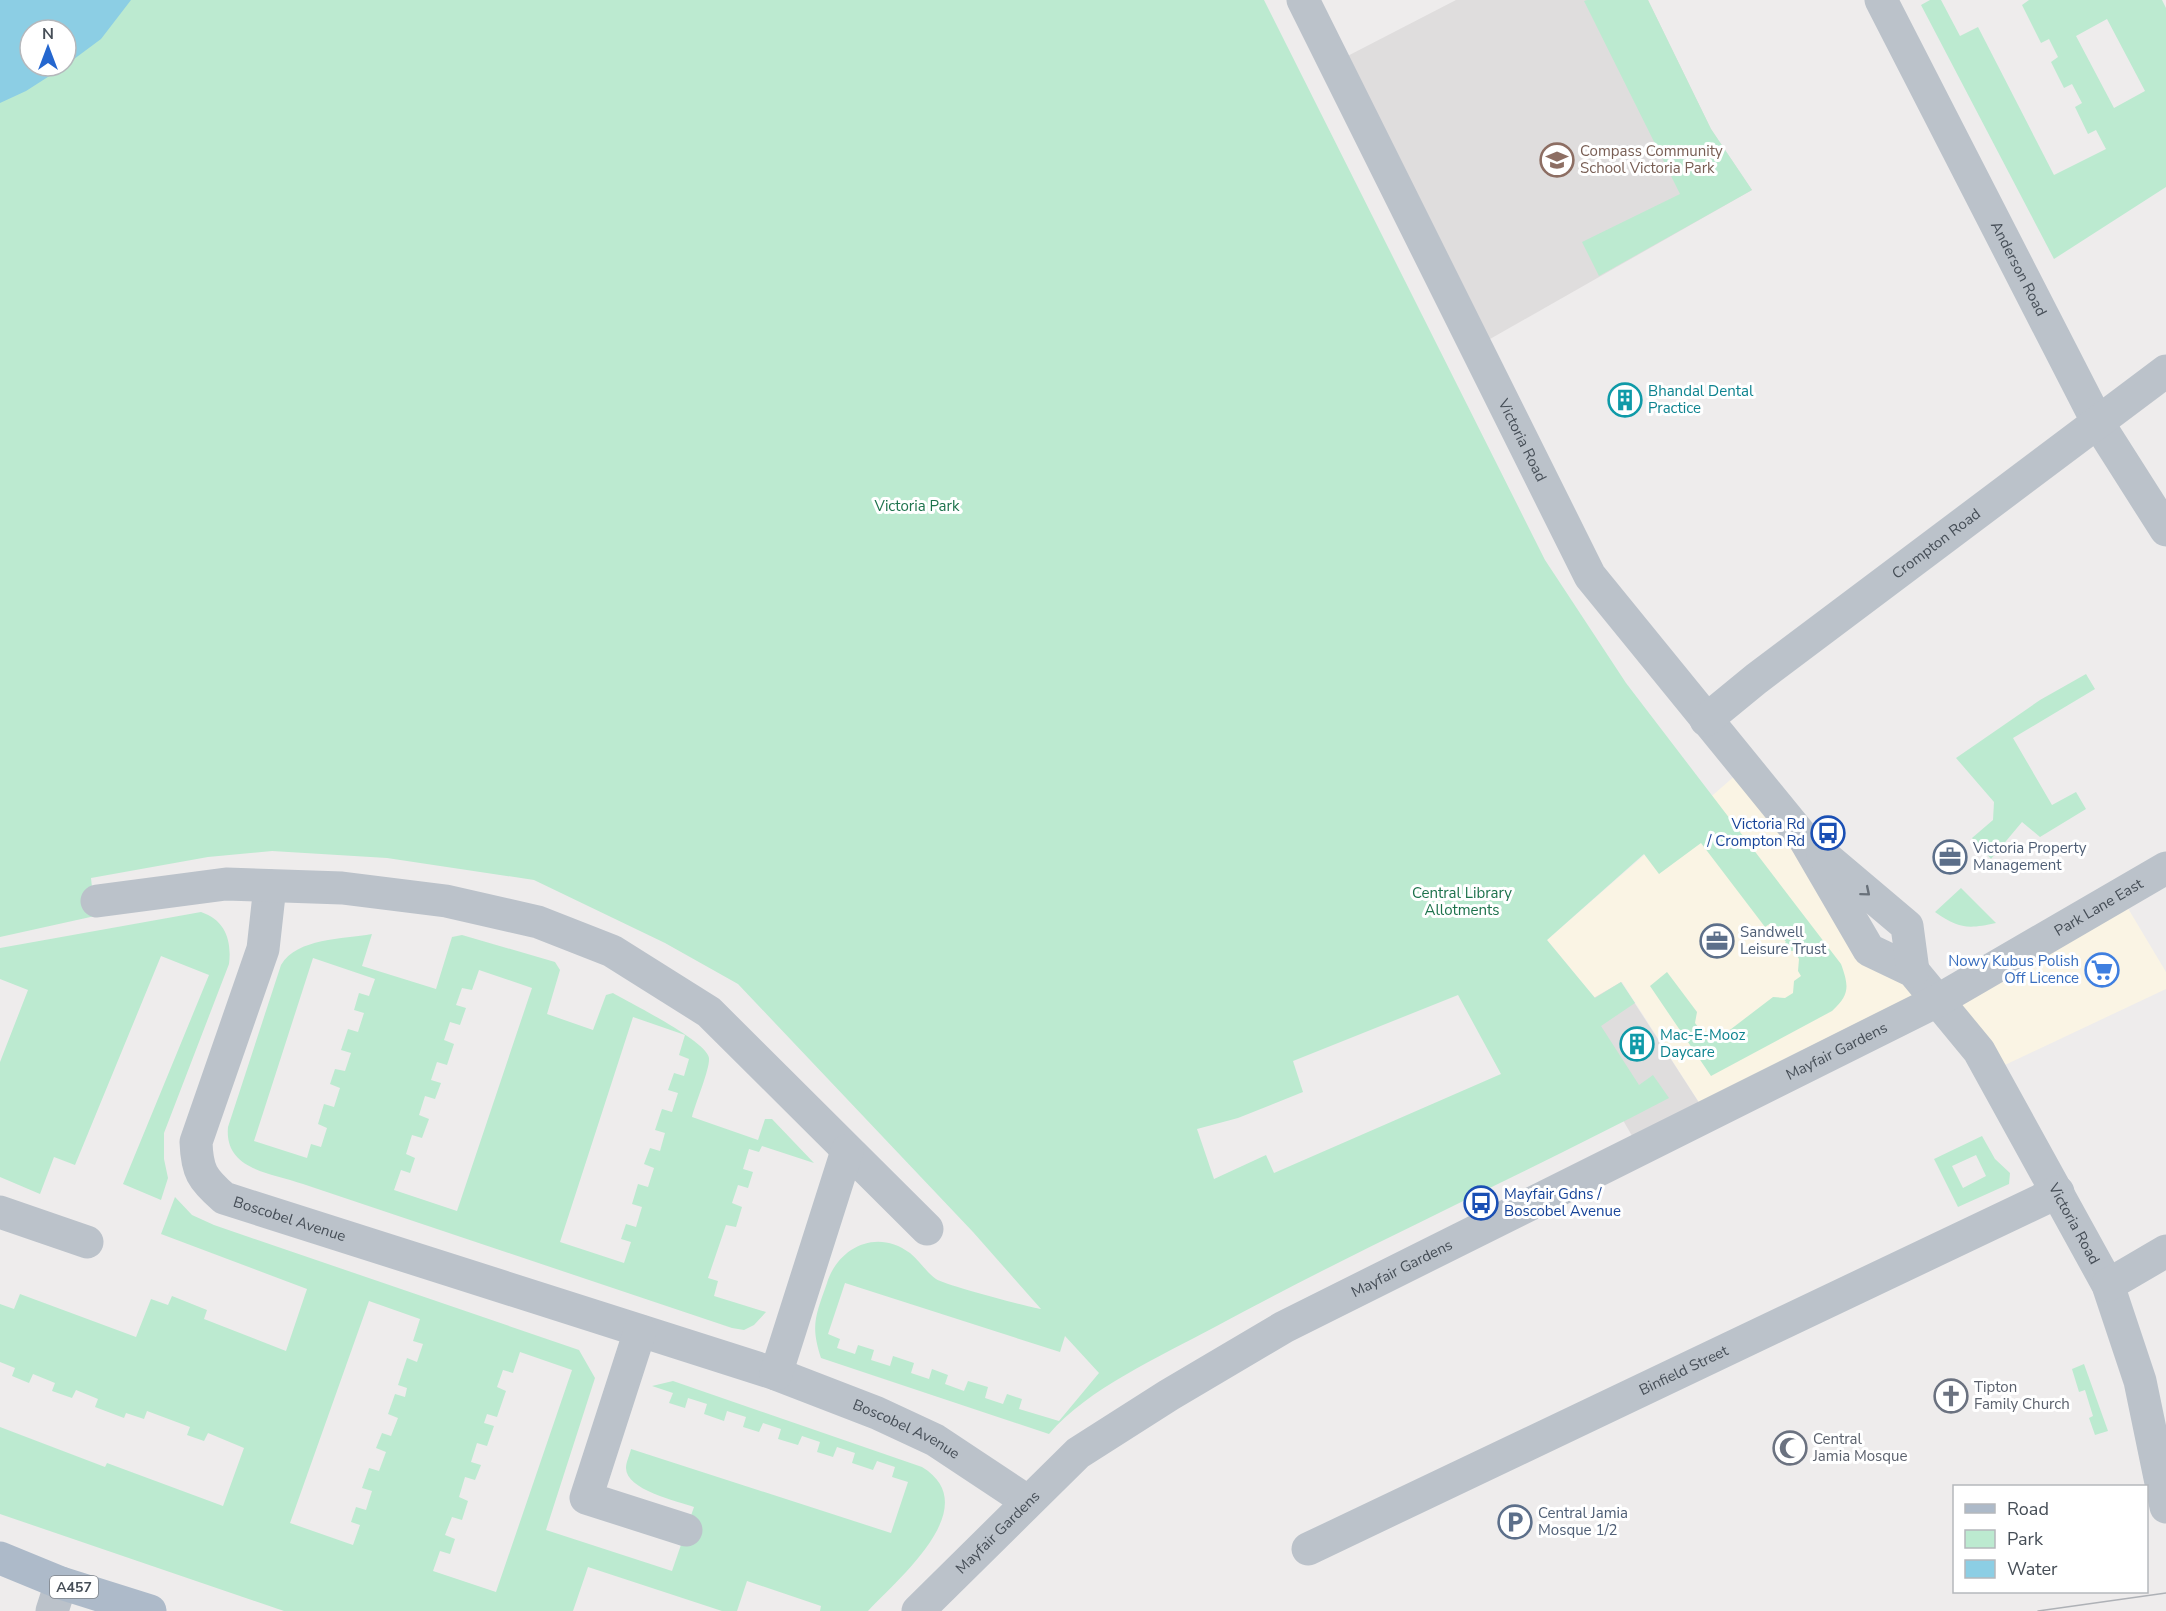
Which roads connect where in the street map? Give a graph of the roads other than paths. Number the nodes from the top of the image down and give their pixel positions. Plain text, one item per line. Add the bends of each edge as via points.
1 (1303, 0) edge
2 (1881, 0) edge
3 (2166, 371) edge
4 (2098, 423) junction
5 (2166, 530) edge
6 (1706, 720) junction
7 (2166, 868) edge
8 (270, 886) junction
9 (97, 901) dead end
10 (1937, 1001) junction
11 (848, 1151) junction
12 (2058, 1192) junction
13 (0, 1212) edge
14 (927, 1229) dead end
15 (87, 1242) dead end
16 (2166, 1251) edge
17 (2108, 1285) junction
18 (640, 1331) junction
19 (776, 1374) junction
20 (1027, 1501) junction
21 (2166, 1507) edge
22 (686, 1530) dead end
23 (1308, 1549) dead end
24 (0, 1558) edge
25 (57, 1597) edge
26 (150, 1611) edge
27 (918, 1611) edge

1 - 6 street, Victoria Road via 1590,576
2 - 4 street, Anderson Road
3 - 4 street, Crompton Road
4 - 5 street, Anderson Road
4 - 6 street, Crompton Road
6 - 10 street, Victoria Road via 1805,840 1907,926 1913,971
7 - 10 street, Park Lane East
8 - 9 street via 226,884
8 - 11 street via 342,888 446,901 538,922 612,951 709,1012
8 - 18 street, Boscobel Avenue via 263,949 196,1142 197,1162 204,1180 224,1198
10 - 12 street, Victoria Road via 1979,1051
10 - 20 street, Mayfair Gardens via 1284,1327 1078,1452
11 - 14 street
11 - 19 street
12 - 17 street, Victoria Road
12 - 23 street, Binfield Street
13 - 15 street
16 - 17 street
17 - 21 street, Victoria Road via 2140,1381
18 - 19 street, Boscobel Avenue
18 - 22 street via 586,1498
19 - 20 street, Boscobel Avenue via 935,1440
20 - 27 street, Mayfair Gardens
24 - 25 main road, A457
25 - 26 main road, A457

